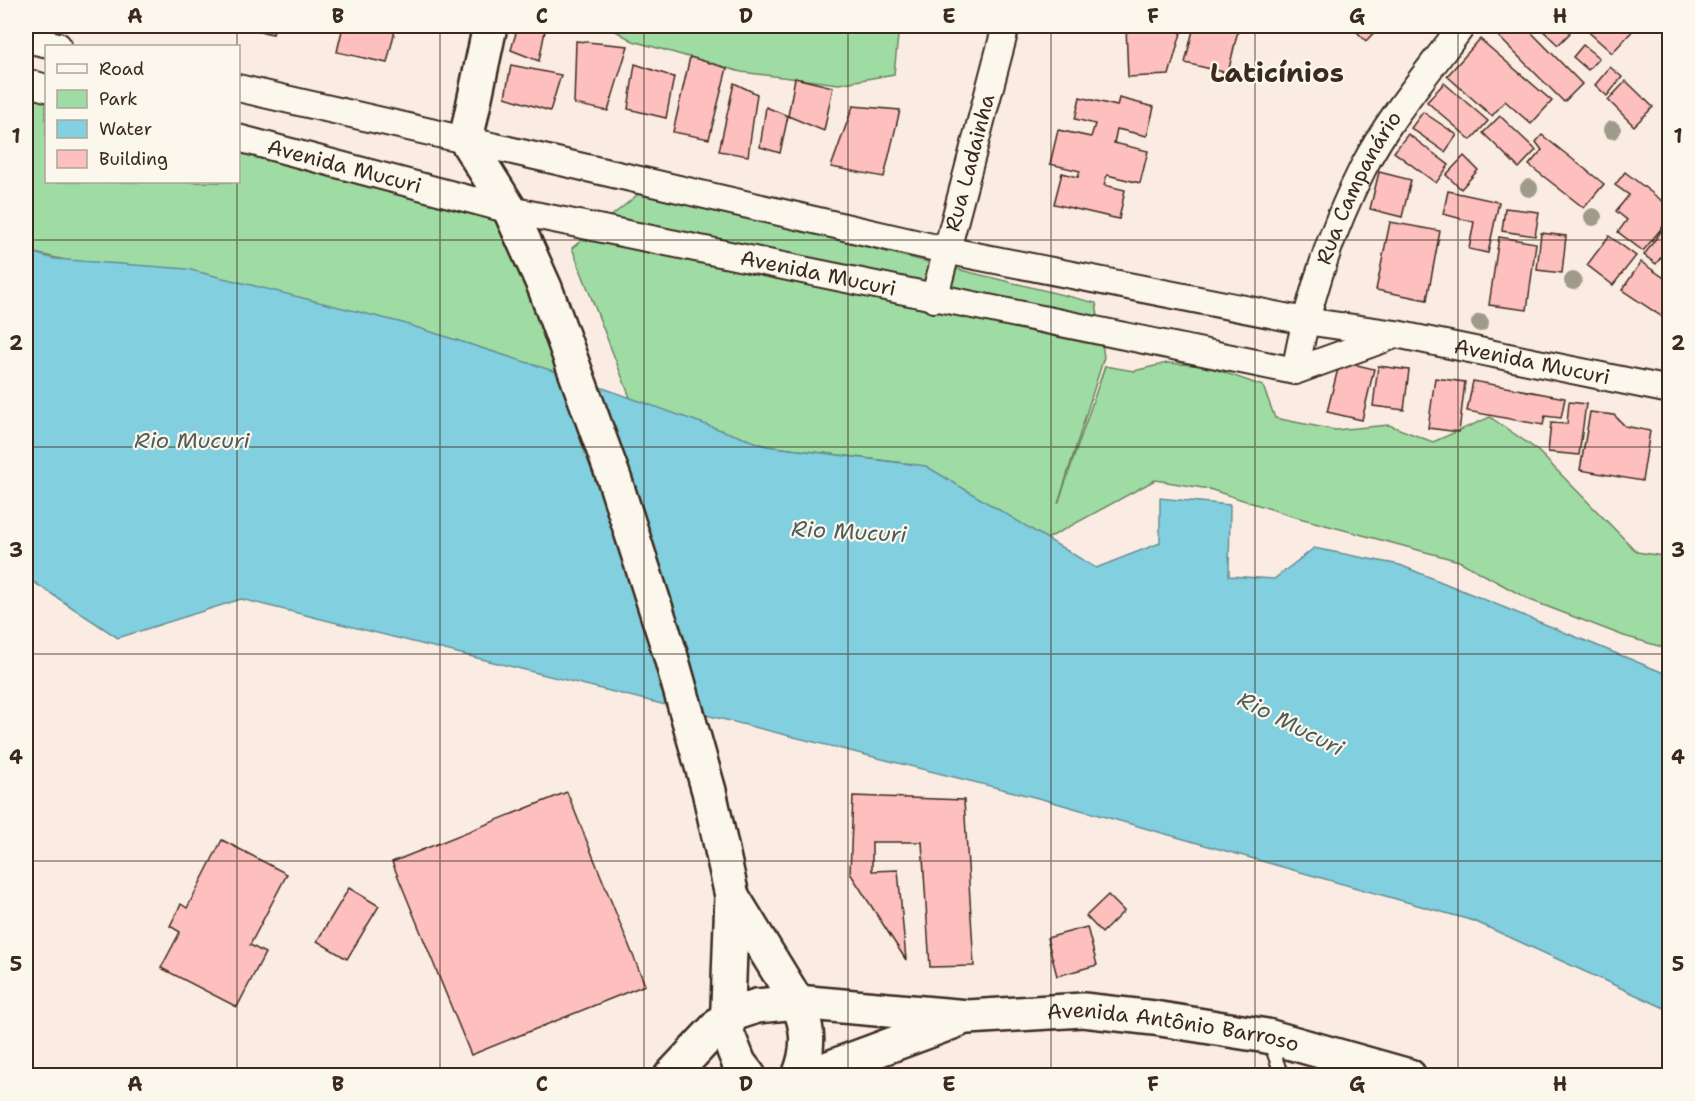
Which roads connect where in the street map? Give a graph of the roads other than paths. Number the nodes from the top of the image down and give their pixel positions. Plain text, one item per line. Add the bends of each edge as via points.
1 (490, 26) edge
2 (1006, 26) edge
3 (1462, 26) edge
4 (26, 39) edge
5 (53, 45) edge
6 (26, 82) edge
7 (45, 88) edge
8 (240, 88) edge
9 (240, 139) edge
10 (466, 140) junction
11 (510, 210) junction
12 (945, 250) junction
13 (934, 299) junction
14 (1305, 321) junction
15 (1396, 334) junction
16 (1295, 371) junction
17 (1670, 390) edge
18 (732, 896) junction
19 (797, 1002) junction
20 (727, 1016) junction
21 (968, 1017) junction
22 (1267, 1036) junction
23 (671, 1076) edge
24 (749, 1076) edge
25 (800, 1076) edge
26 (807, 1076) edge
27 (1282, 1076) edge
28 (1409, 1076) edge

1 - 10 main road
2 - 12 street, Rua Ladainha
3 - 14 street, Rua Campanário via 1364,166 1337,226
4 - 5 street
6 - 7 street
8 - 10 street, Avenida Mucuri
9 - 11 street, Avenida Mucuri
10 - 11 main road
10 - 12 street, Avenida Mucuri
11 - 13 street, Avenida Mucuri
11 - 18 main road via 544,288 615,481 709,791
12 - 13 street, Rua Ladainha
12 - 14 street, Avenida Mucuri
13 - 16 street, Avenida Mucuri
14 - 15 street, Avenida Mucuri
14 - 16 street, Rua Campanário
15 - 16 street
15 - 17 street, Avenida Mucuri
18 - 19 main road
18 - 20 main road
19 - 20 main road, Avenida Antônio Barroso via 757,1006
19 - 21 main road, Avenida Antônio Barroso
19 - 25 main road via 807,1032
20 - 23 main road
20 - 24 main road via 732,1048
21 - 22 main road, Avenida Antônio Barroso via 1083,1010
21 - 26 main road, Avenida Antônio Barroso
22 - 27 lane
22 - 28 main road, Avenida Antônio Barroso

